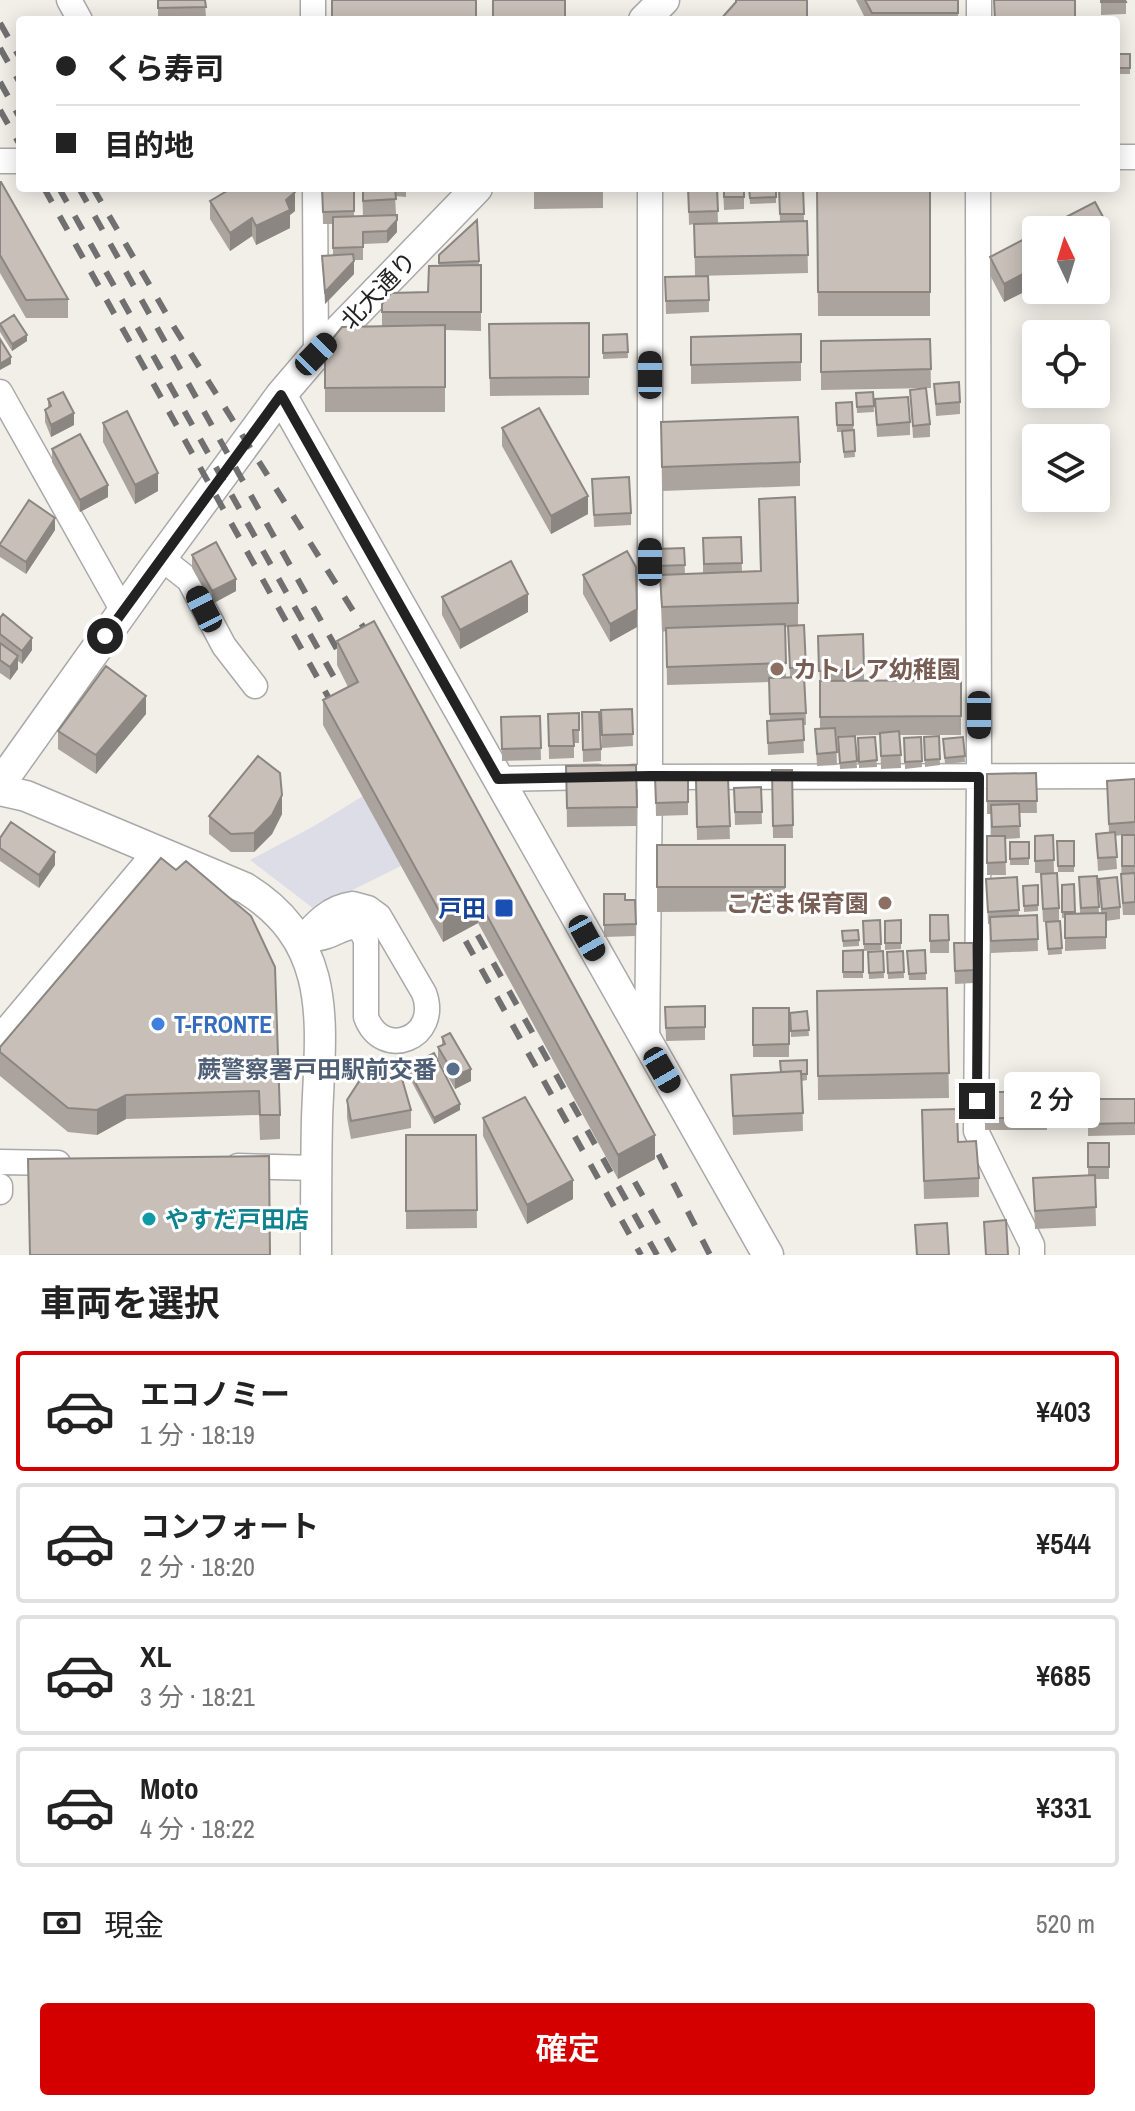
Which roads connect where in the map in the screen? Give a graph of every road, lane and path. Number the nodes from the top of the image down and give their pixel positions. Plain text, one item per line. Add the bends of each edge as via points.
1 (315, 192) edge
2 (473, 192) edge
3 (650, 192) edge
4 (978, 192) edge
5 (316, 354) junction
6 (281, 395) junction
7 (1, 397) edge
8 (161, 558) junction
9 (123, 611) junction
10 (255, 686) dead end
11 (650, 776) junction
12 (1135, 776) edge
13 (979, 777) junction
14 (498, 779) junction
15 (0, 784) edge
16 (0, 790) edge
17 (157, 850) junction
18 (300, 941) junction
19 (0, 1037) edge
20 (647, 1044) junction
21 (0, 1162) edge
22 (79, 1163) edge
23 (221, 1166) edge
24 (316, 1168) junction
25 (0, 1186) edge
26 (0, 1192) edge
27 (316, 1255) edge
28 (768, 1255) edge
29 (1032, 1255) edge

1 - 5 street
2 - 5 street, 北大通り
3 - 11 street
4 - 13 street
5 - 6 street, 北大通り
6 - 8 street, 北大通り
6 - 14 street
7 - 9 street
8 - 9 street, 北大通り
8 - 10 street via 189,580 224,646
9 - 15 street, 北大通り
11 - 13 street
11 - 14 street
11 - 20 street
12 - 13 street
13 - 29 street via 976,1131 1032,1245
14 - 20 street
16 - 17 street
17 - 18 street via 245,888 284,919
17 - 19 street
18 - 18 street via 319,919 346,905 374,911 424,993 425,1024 418,1033 397,1041 369,1026 366,941 359,929
18 - 24 street via 318,992
20 - 28 street
21 - 22 street
23 - 24 street
24 - 27 street
25 - 26 street

